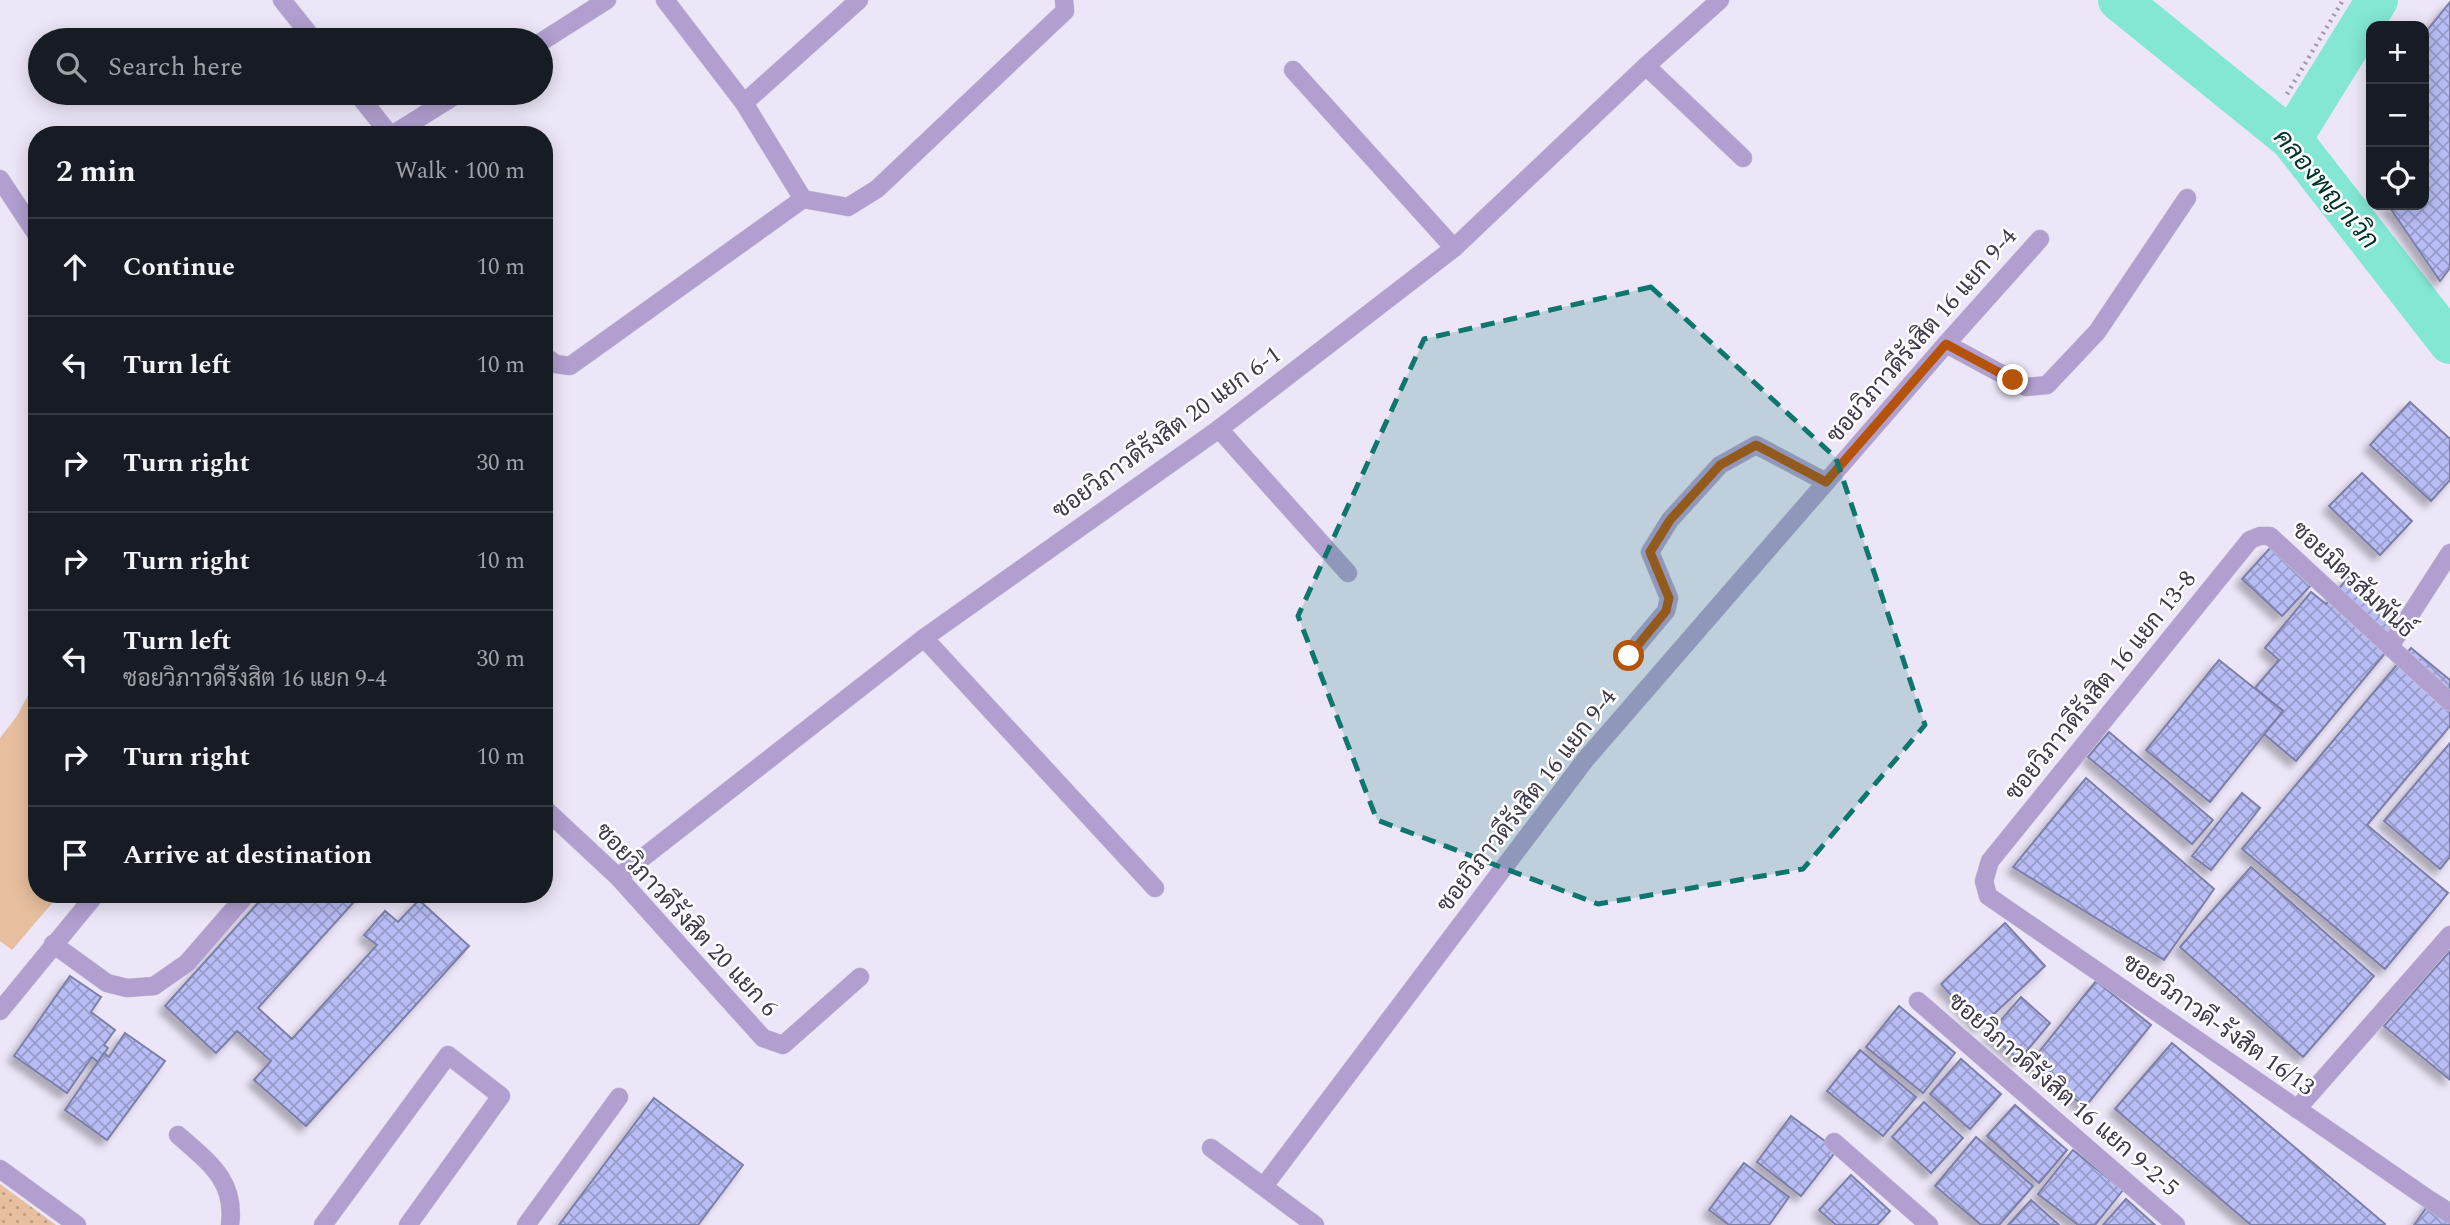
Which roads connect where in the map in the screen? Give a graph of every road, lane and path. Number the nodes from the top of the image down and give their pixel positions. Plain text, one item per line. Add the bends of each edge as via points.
1 (282, 0) edge
2 (607, 0) edge
3 (665, 0) edge
4 (859, 0) edge
5 (1064, 0) edge
6 (1719, 0) edge
7 (2343, 0) edge
8 (304, 28) edge
9 (553, 34) edge
10 (1646, 66) junction
11 (1293, 70) dead end
12 (2287, 94) dead end
13 (744, 103) junction
14 (366, 105) edge
15 (440, 105) edge
16 (384, 126) edge
17 (406, 126) edge
18 (1743, 159) dead end
19 (0, 178) edge
20 (2187, 198) dead end
21 (803, 199) junction
22 (28, 221) edge
23 (2040, 239) dead end
24 (1454, 248) junction
25 (1946, 344) junction
26 (553, 362) edge
27 (1219, 429) junction
28 (1826, 482) junction
29 (2250, 540) joint
30 (2450, 553) edge
31 (1348, 573) dead end
32 (924, 638) junction
33 (2390, 646) junction
34 (1629, 656) dead end
35 (2450, 702) edge
36 (553, 816) edge
37 (1990, 862) joint
38 (618, 877) junction
39 (1155, 888) dead end
40 (88, 903) edge
41 (239, 903) edge
42 (2450, 935) edge
43 (53, 944) junction
44 (860, 977) dead end
45 (1918, 1001) dead end
46 (0, 1011) edge
47 (620, 1097) dead end
48 (2297, 1109) junction
49 (178, 1135) dead end
50 (1834, 1142) dead end
51 (1211, 1149) dead end
52 (0, 1169) edge
53 (1264, 1186) junction
54 (2450, 1214) edge
55 (77, 1225) edge
56 (230, 1225) edge
57 (323, 1225) edge
58 (408, 1225) edge
59 (526, 1225) edge
60 (1315, 1225) edge
61 (1929, 1225) edge
62 (2176, 1225) edge

1 - 8 street
2 - 9 street
3 - 13 street
4 - 13 street
5 - 21 street via 1065,11 877,189 848,207
6 - 10 street, ซอยวิภาวดีรังสิต 20 แยก 6-1
7 - 12 path
10 - 18 street
10 - 24 street, ซอยวิภาวดีรังสิต 20 แยก 6-1
11 - 24 street
13 - 21 street
14 - 16 street
15 - 17 street
19 - 22 street
20 - 25 street via 2098,332 2046,385 2026,387
21 - 26 street via 570,366
23 - 25 street, ซอยวิภาวดีรังสิต 16 แยก 9-4
24 - 27 street, ซอยวิภาวดีรังสิต 20 แยก 6-1
25 - 28 street, ซอยวิภาวดีรังสิต 16 แยก 9-4
27 - 31 street
27 - 32 street, ซอยวิภาวดีรังสิต 20 แยก 6-1
28 - 34 street via 1756,445 1720,465 1670,520 1650,552 1669,598 1666,611
28 - 53 street, ซอยวิภาวดีรังสิต 16 แยก 9-4 via 1585,760
29 - 33 street, ซอยมิตรสัมพันธ์ via 2270,536
29 - 37 street, ซอยวิภาวดีรังสิต 16 แยก 13-8
30 - 33 street
32 - 38 street, ซอยวิภาวดีรังสิต 20 แยก 6-1
32 - 39 street
33 - 35 street, ซอยมิตรสัมพันธ์
36 - 38 street, ซอยวิภาวดีรังสิต 20 แยก 6
37 - 48 street, ซอยวิภาวดี-รังสิต 16/13 via 1984,881 1988,896
38 - 44 street, ซอยวิภาวดีรังสิต 20 แยก 6 via 763,1038 783,1045
40 - 43 street
41 - 43 street via 187,962 154,986 127,988 107,983
42 - 48 street
43 - 46 street
45 - 62 street, ซอยวิภาวดีรังสิต 16 แยก 9-2-5
47 - 59 street
48 - 54 street, ซอยวิภาวดี-รังสิต 16/13
49 - 56 street via 221,1176 232,1209
50 - 61 street
51 - 53 street
52 - 55 street
53 - 60 street
57 - 58 street via 448,1055 501,1096

